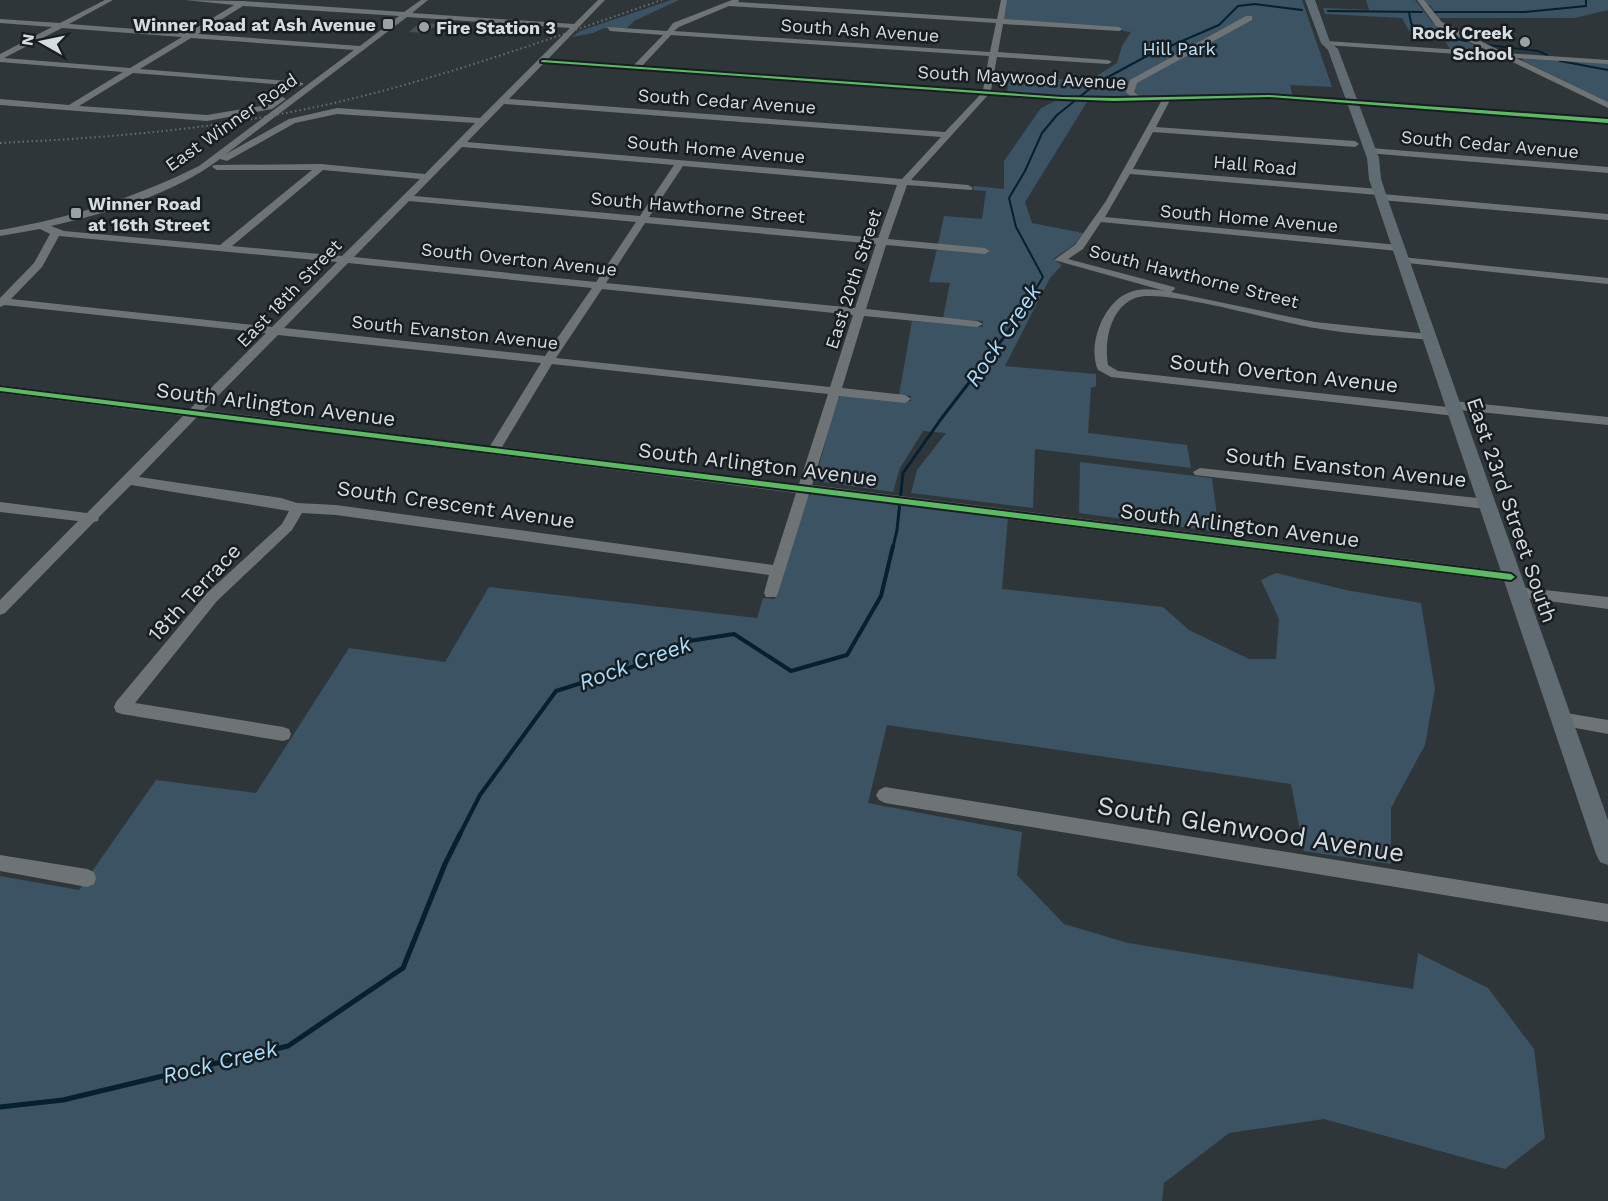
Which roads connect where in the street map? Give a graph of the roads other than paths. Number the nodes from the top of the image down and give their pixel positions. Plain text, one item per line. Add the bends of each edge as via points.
1 (110, 0) edge
2 (188, 0) edge
3 (411, 0) edge
4 (425, 0) edge
5 (602, 0) edge
6 (738, 0) edge
7 (1004, 0) edge
8 (1310, 0) edge
9 (1420, 0) edge
10 (244, 2) edge
11 (729, 4) junction
12 (393, 13) junction
13 (405, 15) junction
14 (1249, 18) dead end
15 (0, 21) edge
16 (999, 21) junction
17 (60, 26) junction
18 (576, 26) junction
19 (610, 29) dead end
20 (1119, 29) dead end
21 (667, 33) junction
22 (190, 35) junction
23 (1326, 43) junction
24 (346, 47) junction
25 (361, 48) junction
26 (337, 54) dead end
27 (1504, 54) junction
28 (994, 55) junction
29 (0, 59) edge
30 (543, 60) junction
31 (1108, 62) dead end
32 (1608, 62) edge
33 (636, 68) junction
34 (131, 71) junction
35 (308, 76) dead end
36 (300, 84) junction
37 (986, 93) junction
38 (1167, 98) junction
39 (1137, 99) junction
40 (503, 100) junction
41 (0, 102) edge
42 (1346, 102) junction
43 (1608, 105) edge
44 (71, 107) junction
45 (483, 121) junction
46 (1608, 122) edge
47 (1150, 129) junction
48 (947, 135) junction
49 (461, 144) junction
50 (1355, 144) junction
51 (1370, 151) junction
52 (680, 163) junction
53 (204, 166) junction
54 (321, 166) junction
55 (1608, 170) edge
56 (1127, 171) junction
57 (429, 177) junction
58 (905, 182) junction
59 (968, 188) dead end
60 (1378, 190) junction
61 (408, 198) junction
62 (1608, 217) edge
63 (1097, 219) junction
64 (641, 220) junction
65 (42, 225) junction
66 (23, 229) junction
67 (0, 233) edge
68 (57, 233) junction
69 (0, 240) edge
70 (881, 242) junction
71 (222, 250) junction
72 (985, 251) dead end
73 (1400, 254) junction
74 (344, 261) junction
75 (1608, 281) edge
76 (598, 286) junction
77 (1206, 301) junction
78 (2, 302) edge
79 (859, 312) junction
80 (977, 324) dead end
81 (277, 330) junction
82 (1429, 337) junction
83 (549, 360) junction
84 (0, 388) edge
85 (835, 392) junction
86 (905, 399) dead end
87 (1453, 409) junction
88 (196, 412) junction
89 (1607, 416) edge
90 (494, 450) junction
91 (1200, 472) dead end
92 (130, 480) junction
93 (804, 488) junction
94 (1486, 504) junction
95 (0, 507) edge
96 (296, 508) junction
97 (93, 518) junction
98 (778, 571) junction
99 (1514, 584) junction
100 (771, 593) dead end
101 (1608, 603) edge
102 (0, 609) edge
103 (1560, 719) junction
104 (1608, 727) edge
105 (282, 734) dead end
106 (885, 795) dead end
107 (1608, 854) edge
108 (0, 863) edge
109 (87, 878) dead end
110 (1608, 913) edge

1 - 17 street
2 - 10 street
3 - 12 street
4 - 13 street, East Winner Road
5 - 18 street, East 18th Street
6 - 11 street
7 - 16 street
8 - 23 main road, East 23rd Street South
9 - 27 street via 1439,24
10 - 12 street
10 - 22 street
11 - 16 street
11 - 21 street via 684,20
12 - 13 street
12 - 24 street
13 - 18 street
13 - 25 street, East Winner Road
14 - 39 street via 1133,82 1130,92
15 - 17 street
16 - 20 street
16 - 28 street
17 - 22 street
17 - 29 street
18 - 30 street, East 18th Street
19 - 21 street, South Ash Avenue
21 - 28 street, South Ash Avenue
21 - 33 street
22 - 24 street
22 - 34 street
23 - 27 street
23 - 42 main road, East 23rd Street South via 1322,49
24 - 25 street
24 - 26 street
25 - 53 street, East Winner Road
27 - 32 street
27 - 43 street
28 - 31 street, South Ash Avenue
28 - 37 street
29 - 34 street
30 - 33 street, South Maywood Avenue
30 - 40 street, East 18th Street
33 - 37 street, South Maywood Avenue
34 - 36 street
34 - 44 street
35 - 36 street
36 - 44 street via 269,106 207,118
37 - 39 street, South Maywood Avenue
37 - 48 street, East 20th Street
38 - 39 street, South Maywood Avenue
38 - 42 street, South Maywood Avenue via 1244,96
38 - 47 street
40 - 45 street, East 18th Street
40 - 48 street, South Cedar Avenue
41 - 44 street
42 - 46 street, South Maywood Avenue
42 - 50 main road, East 23rd Street South
42 - 51 main road, East 23rd Street South
45 - 49 street, East 18th Street
45 - 53 street via 337,111 292,121 230,157
47 - 50 street
47 - 56 street
48 - 58 street, East 20th Street
49 - 52 street, South Home Avenue
49 - 57 street, East 18th Street
50 - 60 main road, East 23rd Street South
51 - 55 street, South Cedar Avenue
51 - 60 main road, East 23rd Street South
52 - 58 street, South Home Avenue
52 - 64 street
53 - 54 street
53 - 65 street, East Winner Road via 133,201
54 - 57 street
54 - 71 street
56 - 60 street, Hall Road
56 - 63 street
57 - 61 street, East 18th Street
58 - 59 street, South Home Avenue
58 - 70 street, East 20th Street
60 - 62 street, Hall Road
60 - 73 main road, East 23rd Street South
61 - 64 street, South Hawthorne Street
61 - 74 street, East 18th Street
63 - 73 street, South Home Avenue
63 - 77 street, South Hawthorne Street via 1079,247 1059,260
64 - 70 street, South Hawthorne Street
64 - 76 street
65 - 66 street, East Winner Road
65 - 68 street
66 - 67 street, East Winner Road
66 - 69 street
68 - 71 street, South Overton Avenue
68 - 78 street via 38,265
70 - 72 street, South Hawthorne Street
70 - 79 street, East 20th Street
71 - 74 street, South Overton Avenue
73 - 75 street
73 - 82 main road, East 23rd Street South
74 - 76 street, South Overton Avenue
74 - 81 street, East 18th Street
76 - 79 street, South Overton Avenue
76 - 83 street
77 - 82 street, South Hawthorne Street via 1315,324
77 - 87 street, South Overton Avenue via 1132,295 1110,317 1100,335 1102,367 1110,373
78 - 81 street, South Evanston Avenue
79 - 80 street, South Overton Avenue
79 - 85 street, East 20th Street
81 - 83 street, South Evanston Avenue
81 - 88 street, East 18th Street
82 - 87 main road, East 23rd Street South
83 - 85 street, South Evanston Avenue
83 - 90 street
84 - 88 street, South Arlington Avenue
85 - 86 street, South Evanston Avenue
85 - 93 street, East 20th Street
87 - 89 street, South Overton Avenue
87 - 94 main road, East 23rd Street South
88 - 90 street, South Arlington Avenue
88 - 92 street, East 18th Street
90 - 93 street, South Arlington Avenue
91 - 94 street, South Evanston Avenue
92 - 96 street, South Crescent Avenue
92 - 97 street, East 18th Street
93 - 98 street, East 20th Street
93 - 99 street, South Arlington Avenue
94 - 99 main road, East 23rd Street South
95 - 97 street
96 - 98 street, South Crescent Avenue via 336,510
96 - 105 street, 18th Terrace via 287,527 212,597 122,707
97 - 102 street, East 18th Street
98 - 100 street, East 20th Street
99 - 101 street, South Arlington Avenue
99 - 103 main road, East 23rd Street South
103 - 104 street
103 - 107 main road, East 23rd Street South
106 - 110 street, South Glenwood Avenue
108 - 109 street

